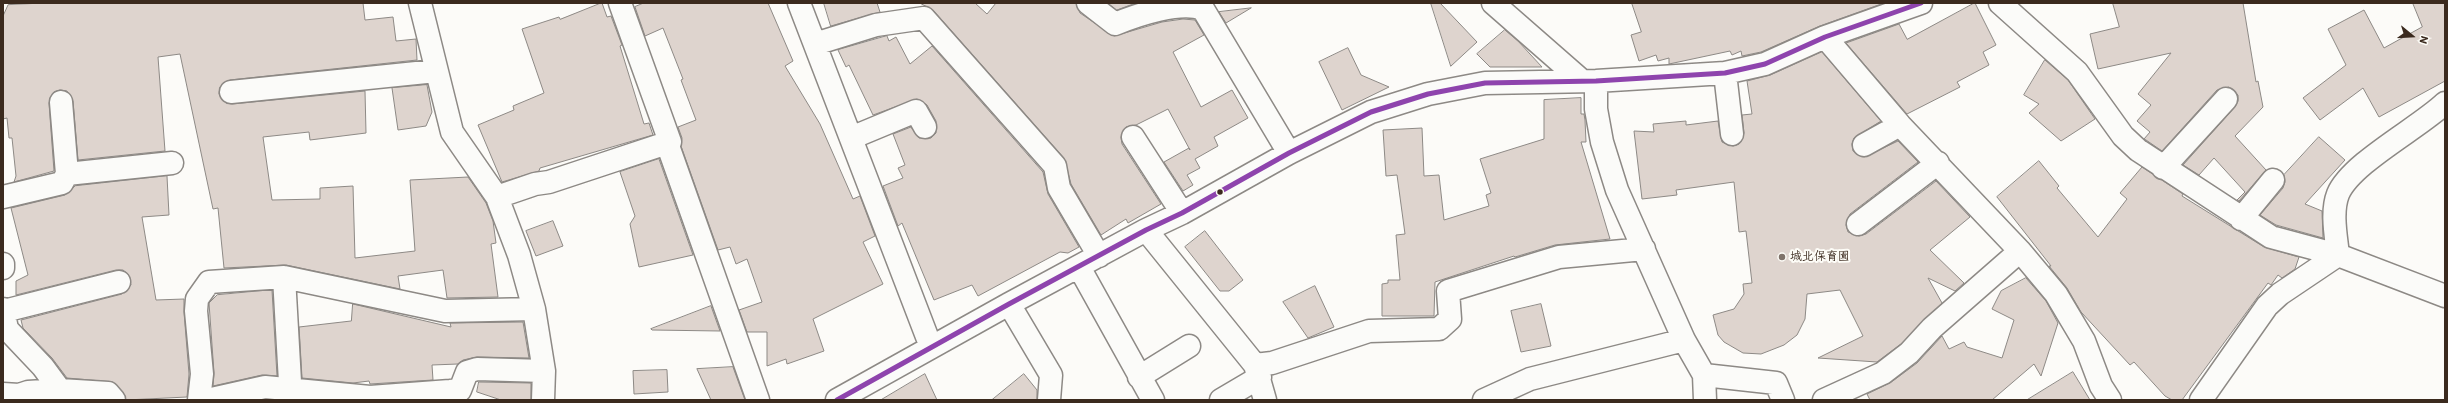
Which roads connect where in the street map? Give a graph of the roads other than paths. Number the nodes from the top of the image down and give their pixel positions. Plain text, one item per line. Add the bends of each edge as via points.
1 (420, 3) edge
2 (620, 3) edge
3 (799, 3) edge
4 (1088, 3) edge
5 (1494, 3) edge
6 (1921, 3) edge
7 (2000, 3) edge
8 (1825, 37) junction
9 (815, 44) junction
10 (436, 71) junction
11 (1725, 74) junction
12 (1588, 81) junction
13 (231, 92) dead end
14 (2226, 99) dead end
15 (61, 102) dead end
16 (2445, 103) edge
17 (1900, 125) junction
18 (925, 127) dead end
19 (1732, 134) dead end
20 (1133, 137) dead end
21 (851, 138) junction
22 (667, 143) junction
23 (1864, 145) dead end
24 (1289, 153) junction
25 (172, 163) dead end
26 (1938, 163) junction
27 (2163, 168) junction
28 (67, 174) junction
29 (2273, 180) dead end
30 (3, 197) edge
31 (497, 197) junction
32 (1182, 213) junction
33 (2241, 219) junction
34 (1858, 224) dead end
35 (1146, 230) junction
36 (1644, 249) junction
37 (2020, 251) junction
38 (2338, 255) junction
39 (1099, 256) junction
40 (3, 264) edge
41 (1079, 267) junction
42 (3, 268) edge
43 (284, 277) junction
44 (119, 282) dead end
45 (2445, 296) edge
46 (1009, 304) junction
47 (534, 309) junction
48 (3, 310) edge
49 (1684, 340) junction
50 (1189, 346) dead end
51 (931, 347) junction
52 (544, 371) junction
53 (1258, 371) junction
54 (1704, 375) junction
55 (1140, 377) junction
56 (288, 388) junction
57 (60, 390) junction
58 (3, 394) edge
59 (265, 394) edge
60 (466, 395) edge
61 (369, 398) edge
62 (845, 398) edge
63 (114, 400) edge
64 (198, 400) edge
65 (208, 400) edge
66 (543, 400) edge
67 (758, 400) edge
68 (1049, 400) edge
69 (1153, 400) edge
70 (1221, 400) edge
71 (1265, 400) edge
72 (1484, 400) edge
73 (1705, 400) edge
74 (1783, 400) edge
75 (1824, 400) edge
76 (2110, 400) edge
77 (2201, 400) edge

1 - 10 street
2 - 22 street via 670,142
3 - 9 street
4 - 24 street via 1115,24 1141,14 1194,5 1203,9
5 - 12 street
6 - 8 street
7 - 27 street via 2077,72 2123,136
8 - 11 street via 1765,64
8 - 17 street
9 - 21 street
9 - 39 street via 876,25 924,18 1055,166 1059,188
10 - 13 street
10 - 31 street via 452,132
11 - 12 street
11 - 19 street
12 - 24 street via 1485,83 1428,94 1371,112
12 - 36 street via 1602,142 1617,190
14 - 27 street
15 - 28 street
16 - 38 street via 2349,175 2338,194 2335,217
17 - 23 street
17 - 26 street
18 - 21 street via 916,111
20 - 32 street
21 - 51 street
22 - 31 street
22 - 67 street
24 - 32 street
25 - 28 street
26 - 34 street
26 - 37 street
27 - 33 street
28 - 30 street via 62,183
29 - 33 street
31 - 47 street via 519,255
32 - 35 street
33 - 38 street via 2271,237
35 - 39 street
35 - 53 street
36 - 49 street
36 - 53 street via 1559,257 1448,291 1450,319 1439,329 1368,331 1272,363
37 - 75 street via 1883,374
37 - 76 street via 2056,294 2084,341 2101,386
38 - 45 street
38 - 77 street via 2280,294 2267,306
39 - 41 street
40 - 42 street
41 - 46 street
41 - 55 street
43 - 47 street via 445,312
43 - 56 street via 290,382
43 - 64 street via 209,282 197,299 202,374
44 - 48 street
46 - 51 street
46 - 68 street via 1051,375
47 - 52 street
48 - 57 street via 7,329 43,367
49 - 54 street
49 - 72 street via 1530,379
50 - 55 street
51 - 62 street
52 - 60 street via 477,369 467,372
52 - 66 street
53 - 70 street
53 - 71 street
54 - 73 street
54 - 74 street via 1776,384
55 - 69 street
56 - 59 street
56 - 61 street
57 - 58 street via 19,395
57 - 63 street via 108,393
59 - 65 street
60 - 61 street

